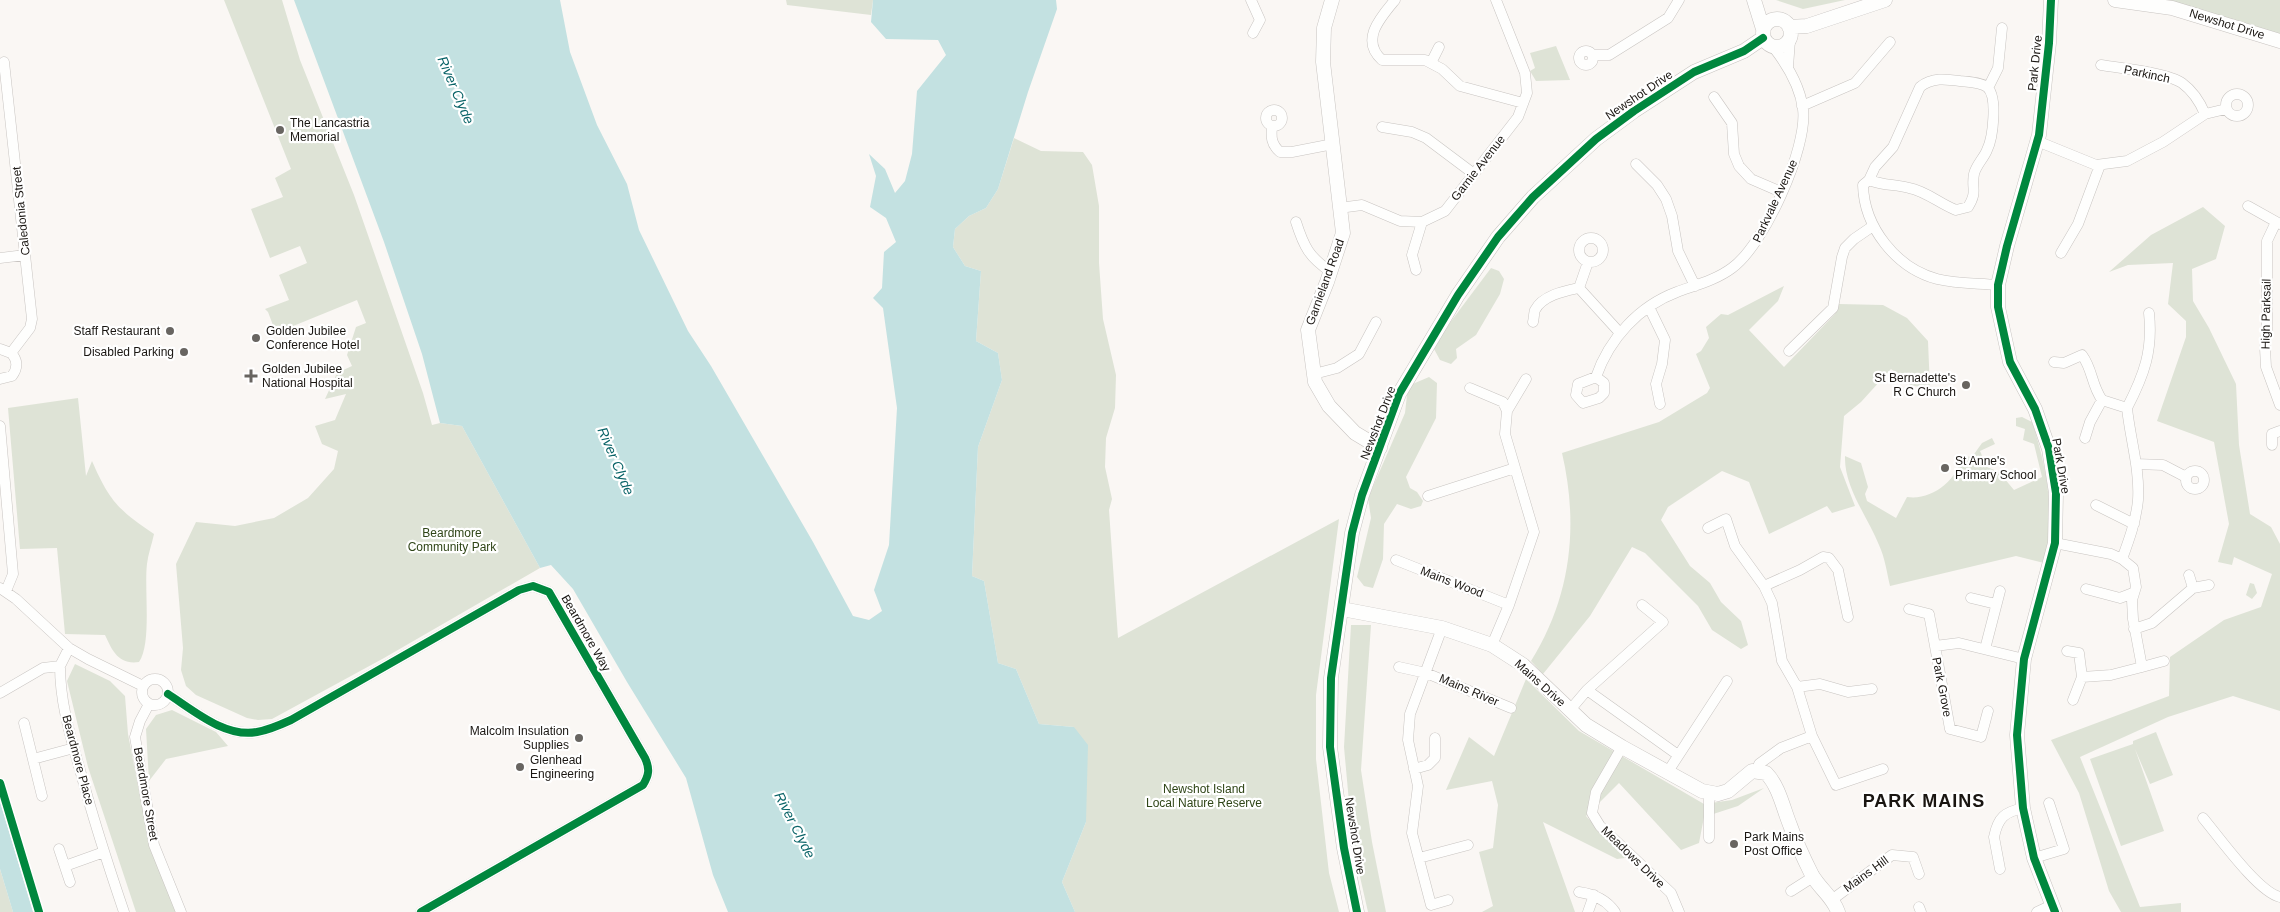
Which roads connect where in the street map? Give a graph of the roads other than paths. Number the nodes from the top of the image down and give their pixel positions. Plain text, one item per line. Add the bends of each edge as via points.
1 (1251, 0) edge
2 (1332, 0) edge
3 (1395, 0) edge
4 (1496, 0) edge
5 (1679, 0) edge
6 (1885, 0) edge
7 (2051, 0) edge
8 (2115, 0) edge
9 (1754, 1) edge
10 (2002, 28) dead end
11 (1253, 33) dead end
12 (1790, 34) junction
13 (1768, 37) junction
14 (2280, 41) edge
15 (1890, 42) dead end
16 (1439, 47) dead end
17 (1592, 55) dead end
18 (4, 62) dead end
19 (1431, 64) junction
20 (2101, 65) dead end
21 (1788, 67) junction
22 (1988, 88) junction
23 (1714, 97) dead end
24 (1524, 103) junction
25 (1802, 106) junction
26 (2226, 108) dead end
27 (2205, 114) junction
28 (1272, 126) dead end
29 (1382, 127) dead end
30 (2037, 141) junction
31 (1333, 144) junction
32 (1636, 164) dead end
33 (2100, 165) junction
34 (1474, 174) junction
35 (1870, 180) junction
36 (1781, 192) junction
37 (2248, 206) dead end
38 (1340, 208) junction
39 (1296, 222) dead end
40 (1422, 222) junction
41 (2278, 223) edge
42 (1873, 226) junction
43 (2061, 253) dead end
44 (26, 255) junction
45 (0, 258) edge
46 (1588, 262) dead end
47 (1416, 270) dead end
48 (1331, 272) junction
49 (1998, 285) junction
50 (1695, 286) junction
51 (1579, 288) junction
52 (1649, 307) junction
53 (2149, 313) dead end
54 (1376, 322) dead end
55 (1533, 322) dead end
56 (1620, 333) junction
57 (0, 349) edge
58 (1789, 351) dead end
59 (11, 353) junction
60 (2054, 362) dead end
61 (1314, 374) junction
62 (1596, 377) dead end
63 (0, 379) edge
64 (1526, 379) dead end
65 (1470, 388) dead end
66 (2102, 400) junction
67 (1660, 404) dead end
68 (2280, 405) edge
69 (2127, 408) junction
70 (1507, 411) junction
71 (0, 426) edge
72 (2280, 431) edge
73 (2085, 438) dead end
74 (2272, 445) dead end
75 (1380, 448) junction
76 (2136, 464) junction
77 (1515, 468) junction
78 (2186, 477) dead end
79 (1428, 496) dead end
80 (2096, 505) dead end
81 (2134, 524) junction
82 (1708, 528) dead end
83 (2055, 543) junction
84 (2122, 559) junction
85 (1396, 560) dead end
86 (2189, 576) dead end
87 (2209, 585) dead end
88 (1764, 586) junction
89 (2193, 588) junction
90 (2086, 589) dead end
91 (3, 590) edge
92 (2000, 591) dead end
93 (2133, 593) junction
94 (1971, 598) dead end
95 (1509, 604) junction
96 (1996, 604) junction
97 (1642, 605) dead end
98 (1342, 609) junction
99 (1909, 609) dead end
100 (1848, 617) dead end
101 (1442, 628) junction
102 (2134, 629) junction
103 (1492, 645) junction
104 (1934, 646) junction
105 (69, 648) junction
106 (1985, 649) junction
107 (2067, 651) dead end
108 (2024, 659) junction
109 (2164, 661) dead end
110 (60, 666) junction
111 (2142, 667) junction
112 (1399, 668) dead end
113 (1426, 673) junction
114 (2082, 677) junction
115 (1727, 680) dead end
116 (143, 686) junction
117 (1797, 687) junction
118 (1872, 689) dead end
119 (1587, 690) junction
120 (0, 693) edge
121 (168, 694) junction
122 (2073, 700) dead end
123 (149, 704) junction
124 (1511, 708) dead end
125 (1570, 710) junction
126 (1988, 711) dead end
127 (24, 723) dead end
128 (1812, 736) junction
129 (1435, 738) dead end
130 (1622, 747) junction
131 (74, 748) junction
132 (1678, 755) junction
133 (33, 759) junction
134 (1414, 768) junction
135 (1883, 769) dead end
136 (1756, 771) junction
137 (1667, 772) junction
138 (1709, 794) junction
139 (42, 796) dead end
140 (2049, 803) dead end
141 (2023, 808) junction
142 (2203, 818) dead end
143 (1709, 838) dead end
144 (1468, 845) dead end
145 (59, 849) dead end
146 (104, 852) junction
147 (1419, 858) junction
148 (2034, 858) junction
149 (65, 866) junction
150 (2000, 869) dead end
151 (1919, 874) dead end
152 (1813, 877) junction
153 (70, 882) dead end
154 (1791, 891) dead end
155 (1579, 892) dead end
156 (1594, 896) junction
157 (2280, 897) edge
158 (1448, 900) dead end
159 (1835, 905) edge
160 (2054, 908) edge
161 (124, 912) edge
162 (181, 912) edge
163 (421, 912) edge
164 (1357, 912) edge
165 (1588, 912) edge
166 (1615, 912) edge
167 (1679, 912) edge
168 (2037, 912) edge

1 - 11 street via 1260,20
2 - 31 street, Garnieland Road via 1324,28 1323,62
3 - 19 street via 1373,32 1371,42 1376,54 1382,60 1425,60
4 - 24 street, Garnie Avenue via 1525,73 1527,93
5 - 17 street via 1668,18 1609,55
6 - 12 street
7 - 30 street, Park Drive
8 - 14 street, Newshot Drive via 2172,8
9 - 13 street
10 - 22 street via 1998,68
12 - 13 street, Newshot Drive via 1780,47
12 - 13 street via 1781,20
12 - 21 street, Parkvale Avenue
13 - 21 street, Parkvale Avenue
13 - 75 street, Newshot Drive via 1694,72 1634,111 1596,139 1533,197 1498,237 1437,328 1399,394
15 - 25 street via 1855,83
16 - 19 street
18 - 44 street, Caledonia Street
19 - 24 street via 1442,69 1460,86
20 - 27 street, Parkinch via 2181,82 2199,100
21 - 25 street, Parkvale Avenue
22 - 35 street via 1944,79 1927,81 1920,87 1893,148 1875,167
22 - 35 street via 1993,98 1990,140 1974,173 1974,197 1968,207 1956,210 1908,187 1884,186
23 - 36 street via 1732,123 1734,154 1739,166 1751,179
24 - 34 street, Garnie Avenue via 1518,117
25 - 36 street, Parkvale Avenue via 1804,127 1800,146
26 - 27 street
27 - 33 street via 2127,161
28 - 31 street via 1271,139 1274,148 1280,152
29 - 34 street via 1426,138
30 - 33 street
30 - 49 street, Park Drive
31 - 38 street, Garnieland Road
32 - 50 street via 1666,199 1678,251
33 - 43 street via 2078,224
34 - 40 street, Garnie Avenue via 1445,211
35 - 42 street via 1863,185 1863,199
36 - 50 street, Parkvale Avenue via 1765,229 1749,253 1724,274
37 - 41 street
38 - 40 street via 1362,205 1400,221
38 - 48 street, Garnieland Road via 1343,233
39 - 48 street via 1303,244 1315,260
40 - 47 street via 1412,255
41 - 68 street, High Parksail via 2267,240 2265,348 2266,366
42 - 49 street via 1892,251 1912,268 1936,278
42 - 58 street via 1845,248 1833,308
44 - 45 street
44 - 59 street, Caledonia Street via 32,319 30,328
46 - 51 street
48 - 61 street, Garnieland Road via 1308,330
49 - 83 street, Park Drive via 1998,307 2010,362 2035,409 2049,449 2056,493
50 - 52 street, Parkvale Avenue via 1666,296
51 - 55 street via 1560,292 1545,300 1535,310
51 - 56 street
52 - 56 street, Parkvale Avenue via 1625,325
52 - 67 street via 1664,340 1656,384
53 - 69 street via 2151,332 2147,363
54 - 61 street via 1359,354 1337,368
56 - 62 street, Parkvale Avenue via 1600,364
57 - 59 street
59 - 63 street via 16,362 15,372
60 - 66 street via 2064,363 2082,356 2090,366 2092,381
61 - 75 street, Garnieland Road via 1329,406 1355,434
64 - 70 street
65 - 70 street via 1503,402
66 - 69 street
66 - 73 street
69 - 76 street
70 - 77 street via 1505,434
71 - 91 street via 13,574
72 - 74 street via 2272,434
75 - 98 street, Newshot Drive via 1352,533
76 - 78 street via 2163,465
76 - 81 street via 2138,498
77 - 79 street
77 - 95 street via 1534,532
80 - 81 street
81 - 84 street
82 - 88 street via 1726,519 1735,546
83 - 84 street
83 - 108 street, Park Drive
84 - 93 street via 2132,568 2136,587
85 - 95 street, Mains Wood
86 - 89 street
87 - 89 street
88 - 100 street via 1822,557 1829,558 1838,570
88 - 117 street via 1772,602 1782,661
89 - 102 street via 2152,623
90 - 93 street via 2120,598
91 - 105 street
92 - 96 street
93 - 102 street
94 - 96 street
95 - 103 street
96 - 106 street
97 - 119 street via 1662,622
98 - 101 street, Mains Drive
98 - 164 street, Newshot Drive via 1331,678 1330,747
99 - 104 street, Park Grove via 1929,614
101 - 103 street, Mains Drive
101 - 113 street, Mains River
102 - 111 street
103 - 125 street, Mains Drive via 1523,664
104 - 106 street, Park Grove via 1959,643
104 - 126 street, Park Grove via 1950,729 1981,737
105 - 110 street
105 - 116 street
106 - 108 street, Park Grove
107 - 114 street via 2079,653
108 - 141 street, Park Drive via 2017,735
109 - 111 street
110 - 120 street via 43,668
110 - 131 street, Beardmore Place via 62,694
111 - 114 street via 2111,675
112 - 113 street, Mains River
113 - 124 street, Mains River
113 - 134 street, Mains River via 1410,714 1408,740
114 - 122 street
115 - 132 street
116 - 121 street via 149,680 158,679 165,683
116 - 123 street via 142,694
117 - 118 street via 1820,684 1848,692
117 - 128 street
119 - 125 street
119 - 132 street
121 - 123 street via 161,704
121 - 163 street, Beardmore Way via 221,726 255,732 291,720 519,590 533,586 549,592 645,758 648,777 643,785
123 - 162 street, Beardmore Street via 136,736 154,845
125 - 130 street, Mains Drive via 1586,725
127 - 133 street
128 - 135 street via 1836,785
128 - 136 street via 1781,748 1759,764
129 - 134 street via 1435,758 1428,765
130 - 137 street, Mains Drive
130 - 167 street, Meadows Drive via 1596,792 1592,813 1600,826 1671,893
131 - 133 street
131 - 146 street, Beardmore Place
132 - 137 street
133 - 139 street
134 - 147 street, Mains River via 1418,786 1412,833
136 - 138 street via 1728,791
136 - 152 street, Mains Hill via 1771,777
137 - 138 street, Mains Drive
138 - 143 street
140 - 148 street via 2064,849
141 - 148 street, Park Drive
141 - 150 street via 2003,815 1995,832
142 - 157 street via 2258,883 2270,894
144 - 147 street
145 - 149 street
146 - 149 street
146 - 161 street, Beardmore Place
147 - 158 street, Mains River via 1431,905
148 - 160 street, Park Drive
149 - 153 street
151 - 159 street, Mains Hill via 1913,857 1892,855
152 - 154 street
152 - 159 street, Mains Hill
155 - 156 street
156 - 165 street
156 - 166 street
160 - 168 street

